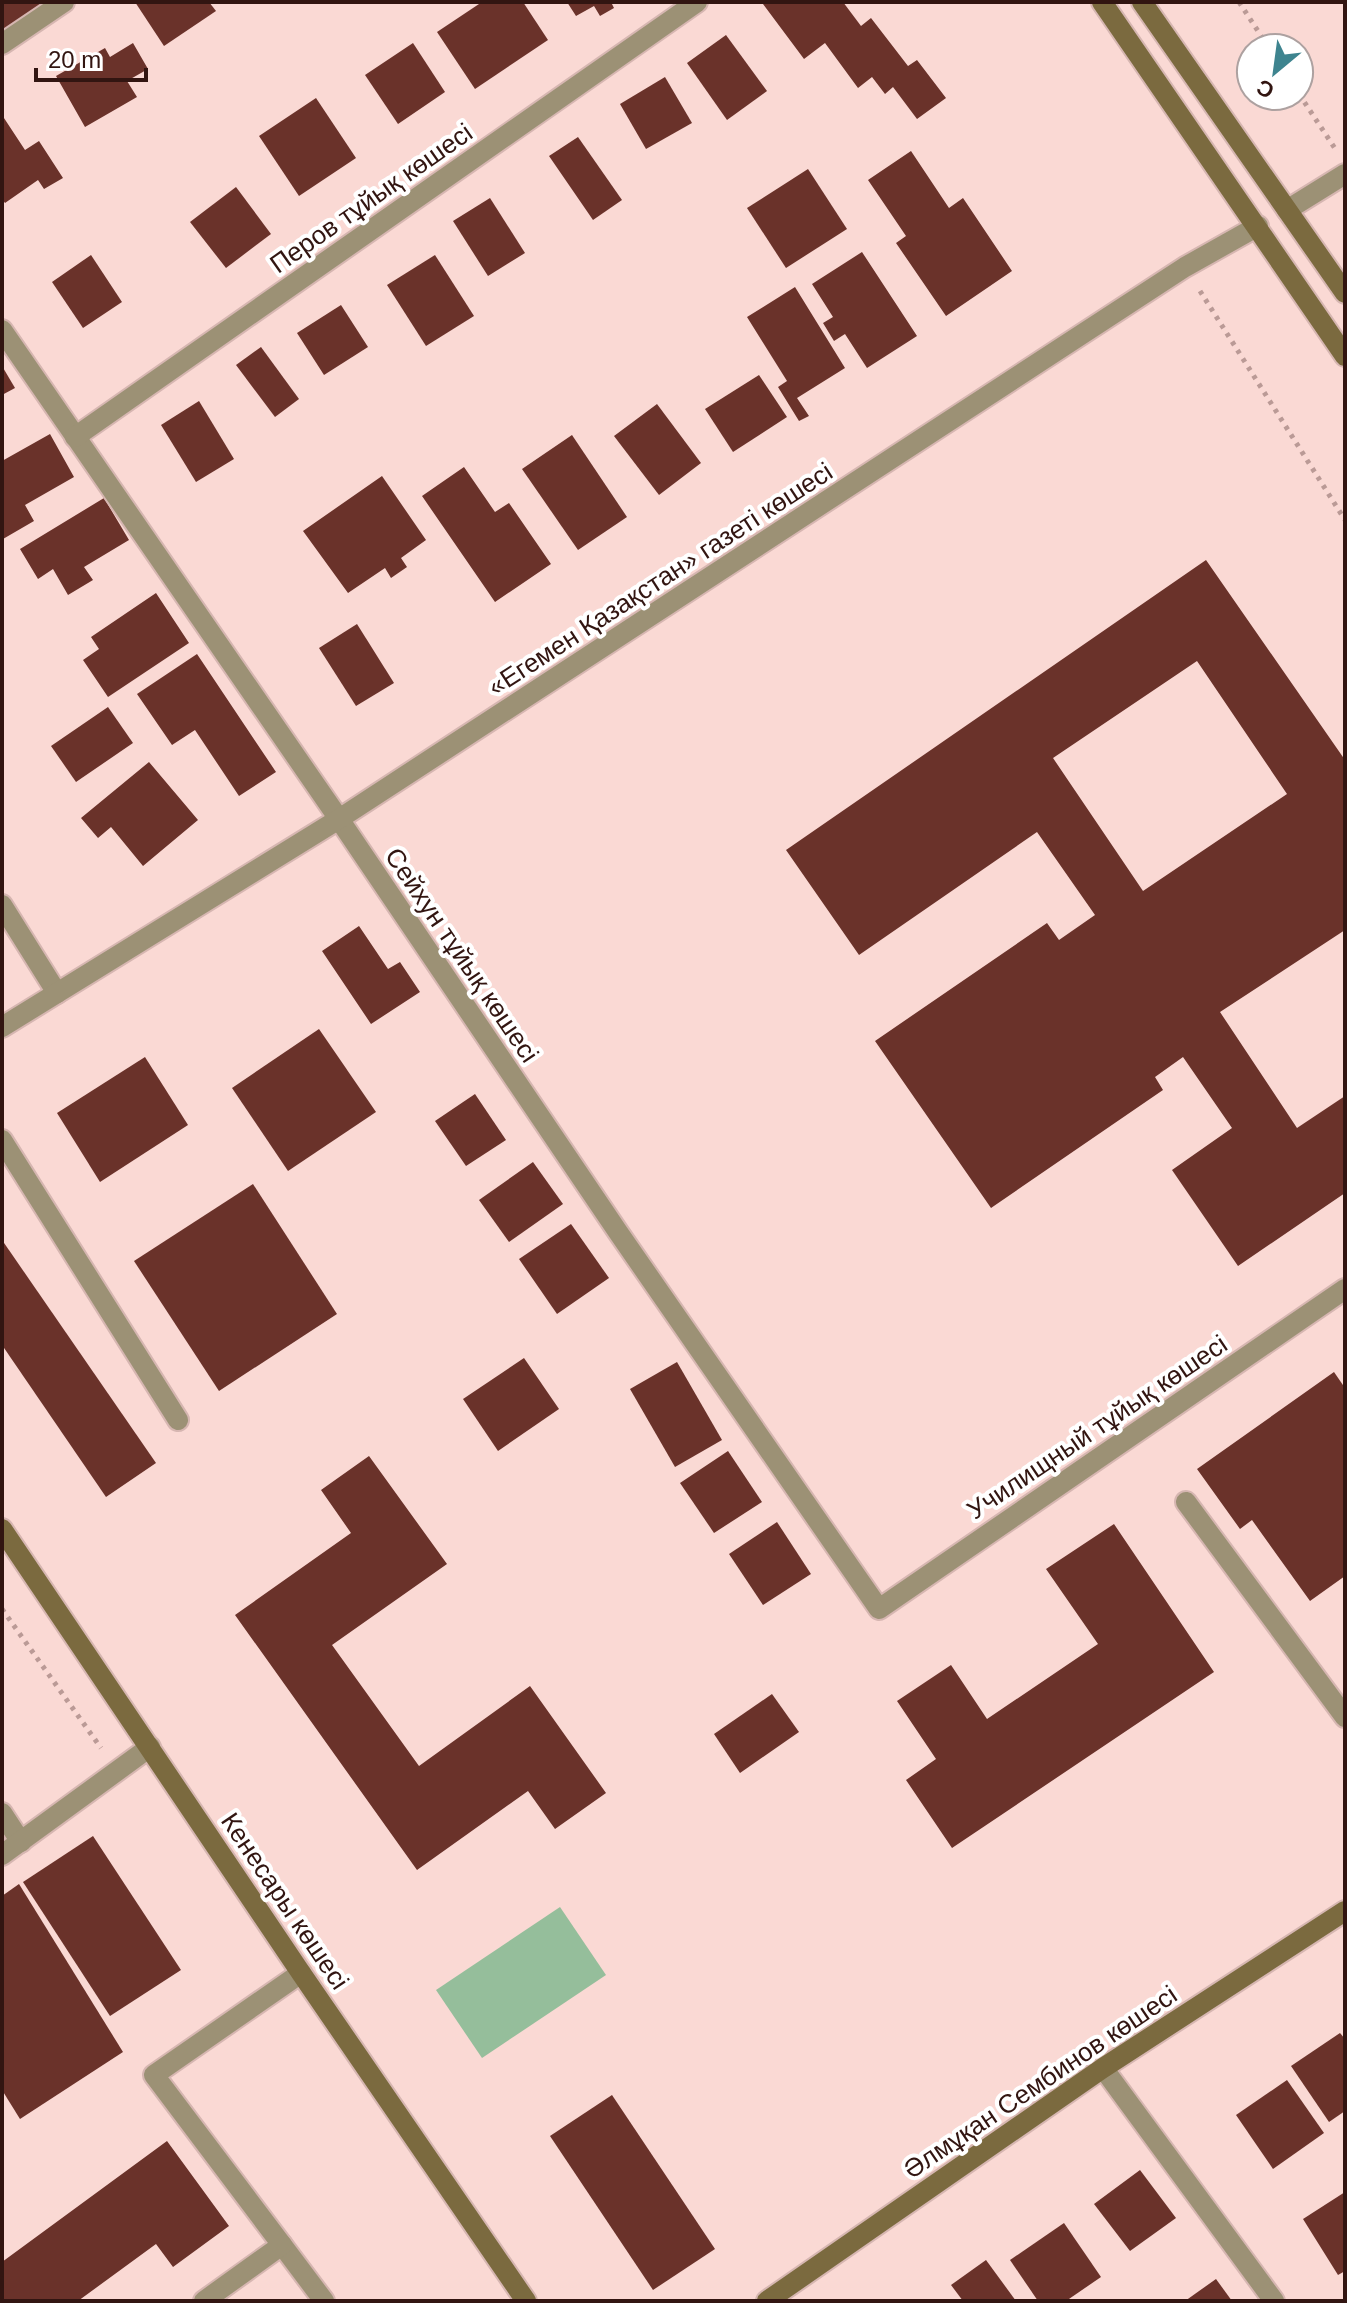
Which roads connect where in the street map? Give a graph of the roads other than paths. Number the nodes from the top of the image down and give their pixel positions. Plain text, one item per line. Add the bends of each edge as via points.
1 (64, 2) edge
2 (697, 2) edge
3 (1102, 2) edge
4 (1142, 2) edge
5 (2, 44) edge
6 (1345, 174) edge
7 (1287, 210) junction
8 (1258, 226) junction
9 (1345, 293) edge
10 (2, 330) edge
11 (1345, 356) edge
12 (75, 437) junction
13 (339, 819) junction
14 (2, 905) edge
15 (57, 993) junction
16 (2, 1027) edge
17 (2, 1140) edge
18 (1345, 1289) edge
19 (178, 1420) dead end
20 (1186, 1502) dead end
21 (2, 1529) edge
22 (879, 1609) joint
23 (1343, 1710) edge
24 (150, 1747) junction
25 (2, 1813) edge
26 (21, 1842) junction
27 (2, 1855) edge
28 (1345, 1911) edge
29 (301, 1973) junction
30 (1103, 2068) junction
31 (282, 2245) junction
32 (204, 2301) edge
33 (324, 2301) edge
34 (526, 2301) edge
35 (767, 2301) edge
36 (1274, 2301) edge

1 - 5 street
2 - 12 street, Перов тұйық көшесі
3 - 8 main road
4 - 7 main road
6 - 7 street, «Егемен Қазақстан» газеті көшесі
7 - 8 main road, «Егемен Қазақстан» газеті көшесі
7 - 9 main road
8 - 11 main road
8 - 13 street, «Егемен Қазақстан» газеті көшесі via 1185,267
10 - 12 street, Сейхун тұйық көшесі
12 - 13 street, Сейхун тұйық көшесі
13 - 15 street, «Егемен Қазақстан» газеті көшесі
13 - 22 street, Сейхун тұйық көшесі
14 - 15 street
15 - 16 street, «Егемен Қазақстан» газеті көшесі
17 - 19 street
18 - 22 street, Училищный тұйық көшесі
20 - 23 street
21 - 24 main road, Кенесары көшесі
24 - 26 street
24 - 29 main road, Кенесары көшесі
25 - 26 street
26 - 27 street
28 - 30 main road, Әлмұқан Сембинов көшесі
29 - 31 street via 154,2075
29 - 34 main road, Кенесары көшесі
30 - 35 main road, Әлмұқан Сембинов көшесі
30 - 36 street
31 - 32 street
31 - 33 street

